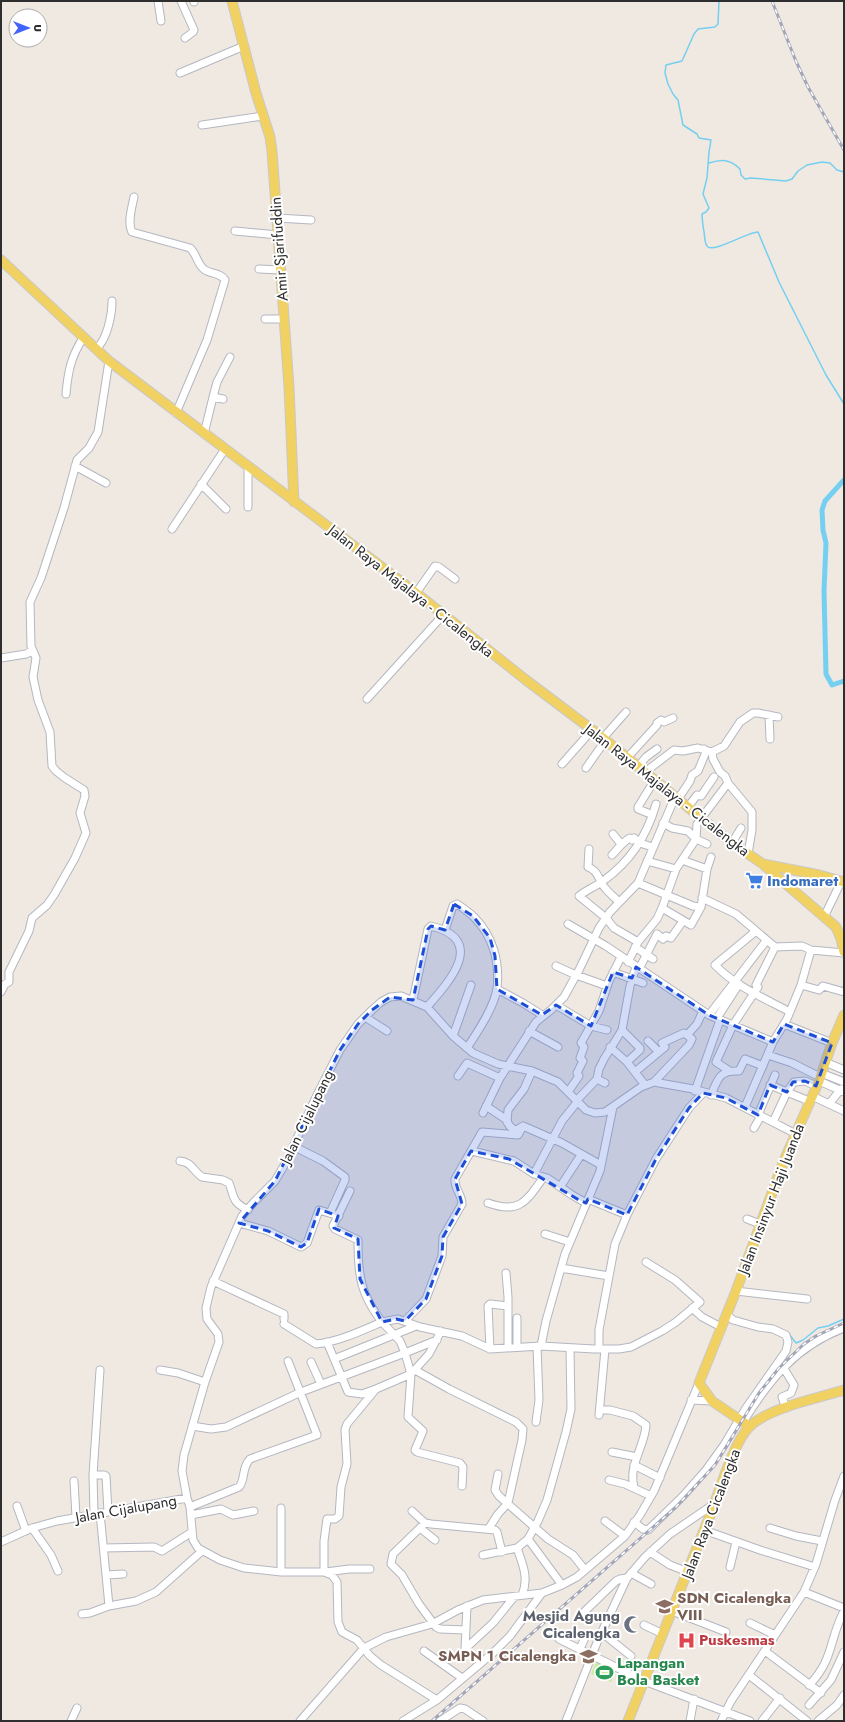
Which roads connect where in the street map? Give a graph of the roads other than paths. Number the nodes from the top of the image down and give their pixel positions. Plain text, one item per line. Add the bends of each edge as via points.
1 (158, 1) edge
2 (181, 1) edge
3 (232, 1) edge
4 (161, 21) dead end
5 (185, 38) dead end
6 (244, 46) junction
7 (180, 73) dead end
8 (263, 116) junction
9 (202, 125) dead end
10 (134, 197) dead end
11 (277, 218) junction
12 (311, 220) dead end
13 (235, 231) dead end
14 (278, 236) junction
15 (1, 260) edge
16 (259, 269) dead end
17 (280, 270) junction
18 (112, 301) dead end
19 (265, 319) dead end
20 (284, 319) junction
21 (83, 338) junction
22 (96, 350) junction
23 (230, 357) dead end
24 (109, 361) junction
25 (66, 394) dead end
26 (213, 397) junction
27 (223, 399) dead end
28 (176, 413) junction
29 (204, 434) junction
30 (224, 449) junction
31 (75, 466) junction
32 (248, 466) junction
33 (106, 483) dead end
34 (201, 484) junction
35 (294, 502) junction
36 (248, 507) dead end
37 (226, 509) dead end
38 (172, 529) dead end
39 (455, 579) dead end
40 (416, 593) junction
41 (444, 614) junction
42 (32, 651) junction
43 (1, 658) edge
44 (366, 699) dead end
45 (626, 712) dead end
46 (769, 715) junction
47 (778, 717) dead end
48 (673, 718) dead end
49 (592, 730) junction
50 (770, 739) dead end
51 (604, 740) junction
52 (656, 749) dead end
53 (704, 749) junction
54 (712, 752) junction
55 (627, 758) junction
56 (562, 764) dead end
57 (586, 768) dead end
58 (641, 770) junction
59 (714, 777) dead end
60 (654, 781) junction
61 (728, 783) junction
62 (676, 798) junction
63 (688, 807) junction
64 (648, 813) dead end
65 (667, 816) junction
66 (702, 818) junction
67 (663, 823) junction
68 (741, 828) dead end
69 (613, 834) dead end
70 (696, 839) junction
71 (640, 843) junction
72 (732, 843) junction
73 (621, 844) junction
74 (707, 844) dead end
75 (652, 847) junction
76 (589, 849) dead end
77 (748, 854) junction
78 (612, 855) dead end
79 (711, 857) dead end
80 (682, 860) junction
81 (647, 861) junction
82 (763, 864) junction
83 (676, 869) junction
84 (707, 869) junction
85 (602, 882) junction
86 (843, 882) edge
87 (638, 883) junction
88 (667, 895) junction
89 (702, 898) junction
90 (619, 902) junction
91 (701, 907) junction
92 (662, 908) junction
93 (824, 917) junction
94 (606, 918) junction
95 (683, 921) junction
96 (568, 924) dead end
97 (445, 930) junction
98 (756, 931) junction
99 (594, 940) junction
100 (766, 941) junction
101 (636, 944) junction
102 (775, 947) junction
103 (844, 948) edge
104 (811, 950) junction
105 (650, 956) junction
106 (621, 957) junction
107 (628, 962) junction
108 (556, 966) dead end
109 (638, 968) junction
110 (613, 972) junction
111 (576, 975) junction
112 (632, 978) junction
113 (737, 982) junction
114 (642, 983) dead end
115 (471, 985) dead end
116 (801, 985) junction
117 (607, 986) junction
118 (497, 989) junction
119 (1, 992) edge
120 (844, 992) edge
121 (754, 994) junction
122 (413, 1000) junction
123 (556, 1005) junction
124 (427, 1007) junction
125 (790, 1012) junction
126 (706, 1013) junction
127 (542, 1015) junction
128 (844, 1015) edge
129 (365, 1017) junction
130 (719, 1019) junction
131 (784, 1024) junction
132 (733, 1025) junction
133 (591, 1026) junction
134 (607, 1030) dead end
135 (622, 1030) junction
136 (387, 1031) dead end
137 (530, 1031) junction
138 (687, 1035) junction
139 (453, 1036) junction
140 (648, 1041) dead end
141 (773, 1042) junction
142 (832, 1042) junction
143 (558, 1047) dead end
144 (610, 1047) junction
145 (467, 1048) junction
146 (659, 1052) junction
147 (768, 1054) junction
148 (627, 1062) junction
149 (825, 1062) junction
150 (507, 1066) junction
151 (763, 1066) junction
152 (728, 1070) junction
153 (844, 1070) edge
154 (532, 1071) junction
155 (635, 1072) junction
156 (775, 1075) dead end
157 (458, 1076) dead end
158 (500, 1078) junction
159 (597, 1079) junction
160 (819, 1079) junction
161 (654, 1082) junction
162 (844, 1082) edge
163 (605, 1083) dead end
164 (645, 1085) junction
165 (770, 1085) junction
166 (843, 1090) edge
167 (695, 1091) junction
168 (568, 1092) junction
169 (787, 1092) junction
170 (703, 1093) junction
171 (711, 1095) junction
172 (810, 1099) junction
173 (578, 1101) junction
174 (829, 1104) junction
175 (613, 1107) junction
176 (745, 1107) junction
177 (844, 1111) edge
178 (760, 1115) junction
179 (507, 1120) junction
180 (773, 1122) junction
181 (523, 1126) junction
182 (754, 1128) dead end
183 (506, 1134) junction
184 (796, 1134) junction
185 (552, 1139) junction
186 (293, 1146) junction
187 (472, 1151) junction
188 (581, 1155) junction
189 (180, 1161) dead end
190 (601, 1165) junction
191 (534, 1174) junction
192 (543, 1178) junction
193 (560, 1187) junction
194 (350, 1191) dead end
195 (587, 1201) junction
196 (488, 1203) dead end
197 (248, 1210) junction
198 (330, 1213) junction
199 (627, 1215) junction
200 (338, 1216) junction
201 (747, 1220) dead end
202 (238, 1223) junction
203 (760, 1224) junction
204 (545, 1234) dead end
205 (570, 1242) junction
206 (646, 1262) dead end
207 (561, 1268) junction
208 (506, 1273) dead end
209 (609, 1276) junction
210 (214, 1281) junction
211 (736, 1291) junction
212 (807, 1299) dead end
213 (508, 1306) junction
214 (692, 1308) junction
215 (726, 1314) junction
216 (517, 1318) dead end
217 (405, 1321) junction
218 (382, 1322) junction
219 (416, 1326) junction
220 (721, 1327) junction
221 (844, 1328) edge
222 (441, 1331) junction
223 (394, 1335) junction
224 (437, 1340) junction
225 (327, 1342) junction
226 (539, 1346) junction
227 (517, 1347) junction
228 (508, 1348) junction
229 (570, 1348) junction
230 (490, 1349) junction
231 (602, 1349) junction
232 (405, 1353) junction
233 (334, 1359) junction
234 (288, 1361) dead end
235 (311, 1362) dead end
236 (783, 1366) junction
237 (100, 1370) dead end
238 (160, 1370) dead end
239 (413, 1372) junction
240 (341, 1377) junction
241 (205, 1382) junction
242 (699, 1383) junction
243 (322, 1384) junction
244 (376, 1389) junction
245 (844, 1390) edge
246 (301, 1392) junction
247 (691, 1400) junction
248 (712, 1401) junction
249 (786, 1408) junction
250 (536, 1422) dead end
251 (744, 1423) junction
252 (192, 1426) junction
253 (612, 1452) dead end
254 (636, 1461) junction
255 (498, 1474) dead end
256 (93, 1475) junction
257 (844, 1476) edge
258 (660, 1478) junction
259 (609, 1480) dead end
260 (74, 1481) dead end
261 (462, 1486) dead end
262 (634, 1488) junction
263 (651, 1496) junction
264 (187, 1498) junction
265 (508, 1503) junction
266 (714, 1504) junction
267 (17, 1506) dead end
268 (190, 1507) junction
269 (281, 1508) dead end
270 (254, 1511) dead end
271 (412, 1511) dead end
272 (108, 1512) junction
273 (97, 1514) junction
274 (191, 1515) junction
275 (76, 1517) junction
276 (605, 1521) dead end
277 (634, 1522) junction
278 (423, 1525) junction
279 (490, 1528) junction
280 (534, 1528) junction
281 (770, 1528) dead end
282 (29, 1530) junction
283 (704, 1530) junction
284 (192, 1532) junction
285 (625, 1536) junction
286 (528, 1539) junction
287 (435, 1540) dead end
288 (822, 1541) junction
289 (1, 1542) edge
290 (736, 1542) junction
291 (104, 1548) junction
292 (517, 1548) junction
293 (202, 1551) junction
294 (502, 1552) junction
295 (650, 1552) junction
296 (483, 1555) dead end
297 (730, 1567) dead end
298 (815, 1567) junction
299 (370, 1569) dead end
300 (585, 1570) junction
301 (58, 1571) dead end
302 (281, 1572) junction
303 (325, 1572) junction
304 (688, 1572) junction
305 (123, 1574) dead end
306 (106, 1575) junction
307 (629, 1575) junction
308 (651, 1584) dead end
309 (562, 1585) junction
310 (804, 1592) junction
311 (542, 1593) junction
312 (522, 1595) junction
313 (514, 1596) junction
314 (109, 1606) junction
315 (467, 1606) junction
316 (844, 1610) edge
317 (672, 1611) junction
318 (583, 1613) dead end
319 (82, 1614) dead end
320 (750, 1623) dead end
321 (432, 1624) junction
322 (644, 1625) dead end
323 (466, 1630) junction
324 (726, 1632) dead end
325 (601, 1634) junction
326 (663, 1634) junction
327 (775, 1635) junction
328 (559, 1639) dead end
329 (364, 1648) junction
330 (465, 1649) junction
331 (580, 1649) junction
332 (424, 1651) dead end
333 (765, 1651) junction
334 (844, 1652) edge
335 (592, 1655) junction
336 (631, 1656) dead end
337 (481, 1662) junction
338 (749, 1675) junction
339 (462, 1678) junction
340 (644, 1680) junction
341 (809, 1685) junction
342 (820, 1693) junction
343 (844, 1695) edge
344 (780, 1698) junction
345 (694, 1699) junction
346 (437, 1700) junction
347 (809, 1705) dead end
348 (77, 1708) dead end
349 (727, 1712) junction
350 (71, 1721) edge
351 (300, 1721) edge
352 (403, 1721) edge
353 (440, 1721) edge
354 (482, 1721) edge
355 (566, 1721) edge
356 (628, 1721) edge
357 (690, 1721) edge
358 (721, 1721) edge
359 (750, 1721) edge
360 (762, 1721) edge
361 (807, 1721) edge
362 (818, 1721) edge

1 - 4 street
2 - 5 street via 194,30
3 - 6 main road, Amir Sjarifuddin
6 - 7 street
6 - 8 main road, Amir Sjarifuddin
8 - 9 street
8 - 11 main road, Amir Sjarifuddin via 272,151
10 - 28 street via 130,220 132,232 190,248 202,267 222,276 225,280 207,340
11 - 12 street
11 - 14 main road, Amir Sjarifuddin
13 - 14 street
14 - 17 main road, Amir Sjarifuddin
15 - 21 main road, Jalan Raya Majalaya - Cicalengka
16 - 17 street
17 - 20 main road, Amir Sjarifuddin
18 - 22 street via 109,322 102,343
19 - 20 street
20 - 35 main road, Amir Sjarifuddin
21 - 22 main road, Jalan Raya Majalaya - Cicalengka
21 - 25 street via 71,359
22 - 24 main road, Jalan Raya Majalaya - Cicalengka
23 - 26 street via 217,382
24 - 28 main road, Jalan Raya Majalaya - Cicalengka
24 - 31 street via 98,432
26 - 27 street
26 - 29 street
28 - 29 main road, Jalan Raya Majalaya - Cicalengka
29 - 30 main road, Jalan Raya Majalaya - Cicalengka
30 - 32 main road, Jalan Raya Majalaya - Cicalengka
30 - 34 street
31 - 33 street
31 - 42 street via 41,578 30,602
32 - 35 main road, Jalan Raya Majalaya - Cicalengka
32 - 36 street
34 - 37 street
34 - 38 street
35 - 40 main road, Jalan Raya Majalaya - Cicalengka
39 - 40 street via 439,566 435,566
40 - 41 main road, Jalan Raya Majalaya - Cicalengka
41 - 44 street
41 - 49 main road, Jalan Raya Majalaya - Cicalengka
42 - 43 street
42 - 119 street via 36,658 33,677 38,700 50,732 52,766 56,772 84,790 86,796 80,813 86,833 54,895 32,918 29,932 9,972 9,982 4,984
45 - 51 street
46 - 47 street
46 - 50 street
46 - 54 street via 755,713 744,718 724,746
48 - 55 street via 657,723
49 - 51 main road, Jalan Raya Majalaya - Cicalengka
49 - 56 street
51 - 55 main road, Jalan Raya Majalaya - Cicalengka
51 - 57 street
52 - 58 street via 646,757
53 - 54 street
53 - 58 street via 674,750
53 - 62 street via 706,752 698,770
54 - 61 street via 713,759
55 - 58 main road, Jalan Raya Majalaya - Cicalengka
58 - 60 main road, Jalan Raya Majalaya - Cicalengka
59 - 63 street via 701,796 697,795
60 - 62 main road, Jalan Raya Majalaya - Cicalengka
60 - 64 street via 638,807
61 - 66 street
61 - 77 street via 752,812
62 - 63 main road, Jalan Raya Majalaya - Cicalengka
62 - 65 street
63 - 66 main road, Jalan Raya Majalaya - Cicalengka
65 - 67 street
65 - 71 street via 656,808
66 - 70 street via 697,824
66 - 72 main road, Jalan Raya Majalaya - Cicalengka
67 - 70 street via 672,828 688,831
67 - 75 street
68 - 72 street
69 - 73 street
70 - 74 street
70 - 80 street
71 - 73 street via 630,838
71 - 75 street
71 - 85 street via 627,861
72 - 77 main road, Jalan Raya Majalaya - Cicalengka
73 - 78 street
75 - 81 street
76 - 85 street via 588,867 598,874
77 - 82 main road, Jalan Raya Majalaya - Cicalengka
79 - 84 street
80 - 83 street
80 - 84 street
81 - 83 street
81 - 87 street
82 - 86 main road, Jalan Raya Majalaya - Cicalengka
82 - 93 main road
83 - 88 street
84 - 89 street
85 - 90 street
85 - 94 street via 579,896
86 - 93 street
87 - 88 street
87 - 90 street
88 - 91 street
88 - 92 street
89 - 91 street
89 - 98 street via 736,914
90 - 94 street
91 - 95 street via 691,925
92 - 95 street
92 - 101 street via 657,919
93 - 103 main road via 836,927
94 - 99 street
94 - 101 street via 614,928
95 - 105 street via 671,938 666,936 663,939 656,934
96 - 99 street
97 - 118 street via 456,904 473,916 494,947
97 - 122 street via 431,926 428,929
97 - 124 street via 459,943 461,949 455,972
98 - 100 street
98 - 113 street via 715,965
99 - 106 street
99 - 111 street
100 - 102 street
100 - 113 street
101 - 105 street
101 - 107 street
102 - 104 street via 794,946
102 - 121 street
103 - 104 street
104 - 116 street
105 - 109 street
106 - 107 street
106 - 110 street
107 - 109 street
108 - 111 street
109 - 112 street
109 - 126 street
110 - 112 street
110 - 117 street
111 - 117 street
111 - 123 street via 564,997
112 - 114 street
112 - 135 street
113 - 121 street
113 - 126 street
113 - 130 street
115 - 139 street
116 - 120 street via 820,990 823,986
116 - 125 street
117 - 133 street
118 - 127 street
118 - 145 street via 482,1027
121 - 125 street
121 - 132 street
122 - 124 street, Jalan Cijalupang
122 - 129 street, Jalan Cijalupang via 401,996 390,997
123 - 127 street
123 - 133 street
124 - 139 street, Jalan Cijalupang
125 - 131 street
126 - 130 street
126 - 138 street
127 - 137 street
128 - 142 main road, Jalan Insinyur Haji Juanda
129 - 136 street
129 - 186 street, Jalan Cijalupang via 341,1050
130 - 132 street
130 - 167 street
131 - 141 street
131 - 142 street
132 - 141 street
132 - 152 street via 716,1062
133 - 134 street
133 - 168 street via 581,1043 584,1046 580,1058 583,1061 577,1073 579,1076
135 - 144 street
135 - 148 street via 640,1050
137 - 143 street
137 - 150 street
138 - 146 street via 684,1033 665,1040 662,1043 665,1047
138 - 161 street via 692,1039 689,1045
139 - 145 street, Jalan Cijalupang
140 - 146 street
141 - 147 street
142 - 149 main road, Jalan Insinyur Haji Juanda
144 - 148 street
144 - 159 street
145 - 150 street, Jalan Cijalupang via 485,1059
146 - 155 street
147 - 151 street
147 - 160 street via 792,1063
148 - 155 street
149 - 153 street
149 - 160 main road, Jalan Insinyur Haji Juanda
150 - 154 street, Jalan Cijalupang
150 - 158 street
151 - 152 street via 746,1058 739,1071
151 - 176 street
152 - 171 street via 719,1077
154 - 168 street, Jalan Cijalupang via 562,1084
154 - 179 street via 524,1089 508,1110
155 - 164 street
156 - 165 street
157 - 158 street via 467,1063
158 - 179 street via 485,1110
159 - 163 street
159 - 173 street
160 - 162 street
160 - 166 street
160 - 169 street via 796,1081
160 - 172 main road, Jalan Insinyur Haji Juanda
161 - 164 street
161 - 167 street
164 - 175 street
165 - 169 street
165 - 178 street
166 - 174 street
167 - 170 street
168 - 173 street, Jalan Cijalupang
169 - 172 street
169 - 180 street
170 - 171 street
170 - 199 street via 689,1108 656,1158
171 - 176 street via 726,1098
172 - 174 street
172 - 184 main road, Jalan Insinyur Haji Juanda
173 - 175 street, Jalan Cijalupang via 586,1110 595,1114
173 - 185 street
174 - 177 street
175 - 190 street
176 - 178 street
178 - 180 street
178 - 182 street
179 - 181 street via 515,1130
179 - 183 street
180 - 184 street
181 - 183 street via 519,1135
181 - 185 street
183 - 187 street via 482,1132
184 - 203 main road, Jalan Insinyur Haji Juanda
185 - 188 street
185 - 191 street
186 - 197 street, Jalan Cijalupang via 275,1182
186 - 198 street via 345,1176 346,1180
187 - 191 street via 509,1159
187 - 217 street via 455,1179 454,1185 462,1204 443,1237 442,1256 426,1299
188 - 190 street
188 - 193 street
189 - 197 street via 186,1161 202,1177 229,1183 235,1202
190 - 195 street
191 - 192 street
192 - 193 street
192 - 196 street via 528,1199 522,1203 509,1208
193 - 195 street
194 - 200 street
195 - 199 street
195 - 205 street
197 - 202 street, Jalan Cijalupang
198 - 200 street
198 - 202 street via 318,1211 307,1243 301,1247 268,1231
199 - 209 street via 615,1244
200 - 218 street via 334,1227 358,1240 360,1279
201 - 203 street
202 - 210 street, Jalan Cijalupang
203 - 211 main road, Jalan Insinyur Haji Juanda
204 - 205 street
205 - 207 street
206 - 214 street via 675,1280 700,1302
207 - 209 street
207 - 226 street
208 - 213 street
209 - 231 street via 599,1330
210 - 225 street via 284,1314 284,1322 312,1343
210 - 241 street, Jalan Cijalupang via 208,1296 206,1312 218,1334 219,1342
211 - 212 street
211 - 215 main road, Jalan Insinyur Haji Juanda
213 - 228 street
213 - 230 street via 488,1306
214 - 220 street via 702,1317
214 - 231 street via 676,1322 632,1347
215 - 220 main road, Jalan Insinyur Haji Juanda
215 - 251 street via 737,1322 786,1335 788,1342 786,1351 746,1408
216 - 227 street
217 - 218 street via 396,1319
217 - 219 street
218 - 223 street
218 - 225 street
219 - 222 street
219 - 223 street
220 - 242 main road, Jalan Insinyur Haji Juanda
221 - 236 street via 811,1344
222 - 224 street
222 - 230 street via 462,1336
223 - 232 street
223 - 233 street
224 - 232 street
224 - 239 street
225 - 233 street
226 - 227 street
226 - 229 street
226 - 250 street via 539,1400
227 - 228 street
228 - 230 street
229 - 231 street
229 - 280 street via 571,1405 566,1432 550,1490
231 - 254 street via 599,1413 610,1410 633,1416 646,1425
232 - 239 street
232 - 240 street
233 - 240 street
234 - 246 street
235 - 243 street
236 - 249 street via 794,1385 791,1393 782,1397
236 - 251 street via 760,1395
237 - 256 street
238 - 241 street
239 - 244 street
239 - 261 street via 408,1417 423,1430 415,1450 460,1463
239 - 265 street via 520,1425 523,1435
240 - 243 street
240 - 244 street via 346,1390 351,1393 362,1394
241 - 252 street, Jalan Cijalupang
242 - 247 street
242 - 248 main road
243 - 246 street
244 - 303 street via 348,1421 345,1430 347,1464 341,1487 339,1516 327,1519 324,1541
245 - 249 main road, Jalan Raya Cicalengka
246 - 252 street via 226,1427 210,1429
246 - 268 street via 317,1435 250,1459 244,1467 239,1487
247 - 248 street
247 - 258 street
248 - 251 main road
249 - 251 main road, Jalan Raya Cicalengka
251 - 266 main road, Jalan Raya Cicalengka
251 - 277 street via 706,1470 662,1517 647,1530
252 - 264 street, Jalan Cijalupang via 183,1462
253 - 254 street
254 - 258 street
254 - 262 street via 632,1478
255 - 265 street via 495,1492
256 - 272 street via 106,1476
256 - 273 street
257 - 288 street
258 - 263 street
259 - 262 street
260 - 275 street
262 - 263 street
263 - 277 street
264 - 268 street
264 - 272 street, Jalan Cijalupang
265 - 279 street
265 - 280 street
266 - 283 main road, Jalan Raya Cicalengka
266 - 295 street via 670,1534
267 - 282 street
268 - 274 street
269 - 302 street
270 - 274 street via 233,1516 221,1509
271 - 278 street
272 - 273 street, Jalan Cijalupang
273 - 275 street, Jalan Cijalupang
273 - 291 street
274 - 284 street
275 - 282 street, Jalan Cijalupang
276 - 285 street
277 - 285 street
278 - 279 street
278 - 287 street
278 - 321 street via 393,1554 390,1563 404,1578
279 - 294 street via 497,1532
280 - 286 street
280 - 300 street via 573,1555
281 - 288 street
282 - 289 street, Jalan Cijalupang
282 - 301 street via 51,1555
283 - 290 street
283 - 304 main road, Jalan Raya Cicalengka
284 - 291 street via 162,1551 154,1548
284 - 293 street via 195,1544
285 - 300 street
286 - 292 street
286 - 309 street
288 - 298 street
290 - 297 street
290 - 298 street
291 - 306 street
292 - 294 street
292 - 312 street via 526,1576
293 - 302 street via 236,1566
293 - 314 street via 156,1592 136,1601
294 - 296 street
295 - 304 street via 670,1565
295 - 307 street
298 - 310 street
299 - 303 street
300 - 309 street
302 - 303 street
303 - 329 street via 332,1575 337,1582 340,1629
304 - 317 main road, Jalan Raya Cicalengka
305 - 306 street
306 - 314 street
307 - 308 street
307 - 318 street via 616,1581
307 - 325 street
309 - 311 street
310 - 316 street
310 - 327 street
311 - 312 street
311 - 337 street via 510,1636
312 - 313 street
313 - 315 street via 486,1599
313 - 330 street via 493,1623
314 - 319 street
315 - 321 street
315 - 323 street
316 - 341 street via 836,1626 832,1648 825,1665
317 - 324 street
317 - 326 main road, Jalan Raya Cicalengka
320 - 327 street
321 - 323 street via 440,1629
321 - 329 street via 386,1637
322 - 326 street
323 - 330 street
325 - 331 street via 586,1635
325 - 335 street
325 - 336 street
326 - 340 main road, Jalan Raya Cicalengka
327 - 333 street
328 - 331 street
329 - 346 street via 381,1665
329 - 351 street
330 - 337 street
331 - 335 street
332 - 339 street
333 - 338 street
333 - 341 street
334 - 342 street via 834,1675
335 - 340 street
335 - 355 street
337 - 339 street
338 - 344 street
338 - 349 street via 731,1701
339 - 346 street
340 - 345 street
340 - 356 main road, Jalan Raya Cicalengka
341 - 342 street
342 - 347 street
343 - 362 street
344 - 360 street
344 - 361 street
345 - 349 street
345 - 357 street
346 - 352 street
348 - 350 street
349 - 358 street
349 - 359 street
353 - 354 street via 460,1708

